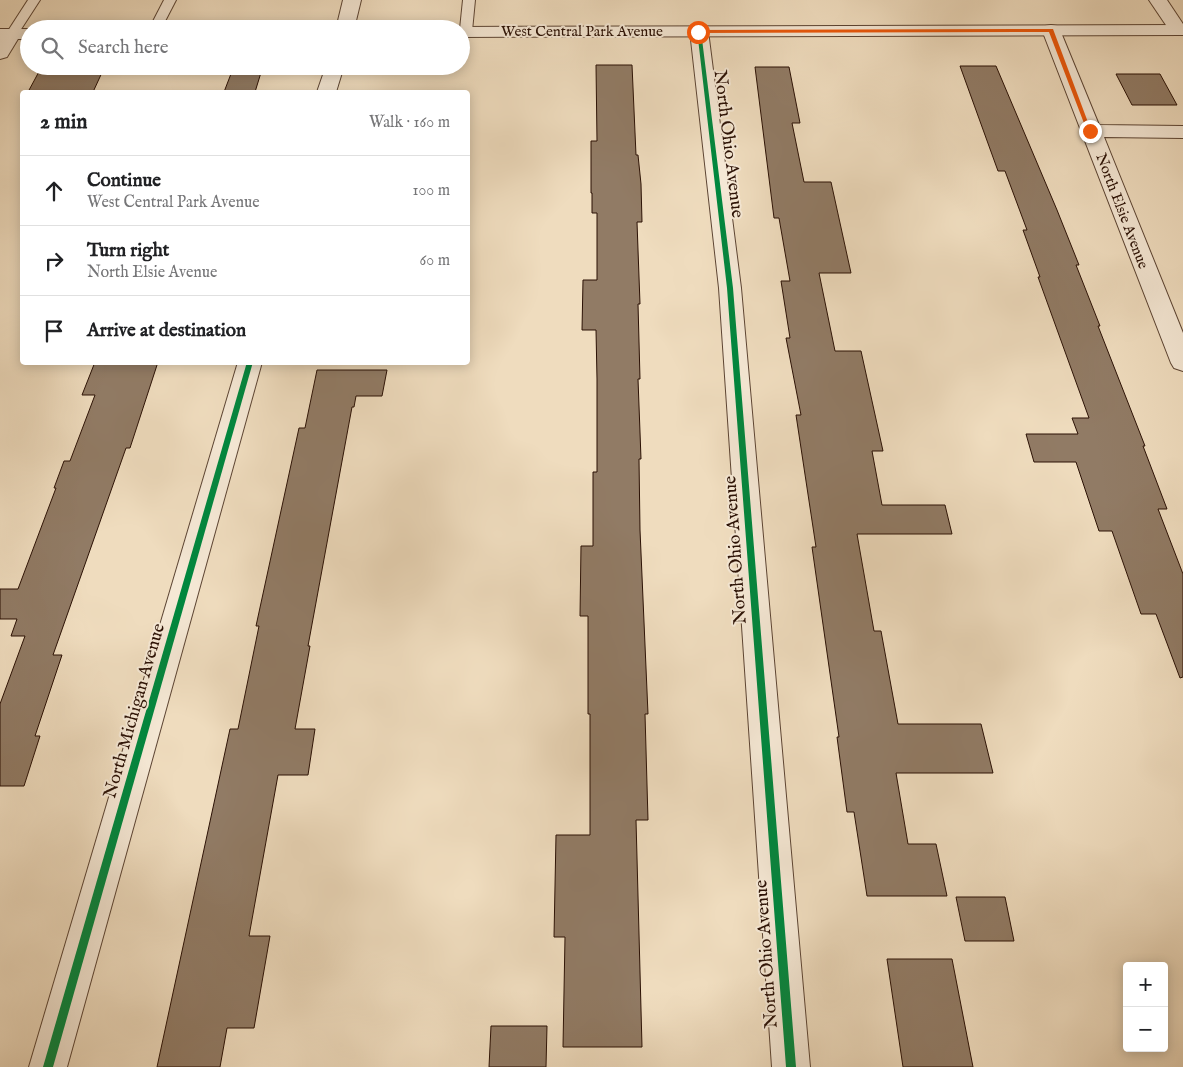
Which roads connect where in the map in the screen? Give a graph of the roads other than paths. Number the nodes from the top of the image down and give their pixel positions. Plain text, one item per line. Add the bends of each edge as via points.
1 (34, 0) edge
2 (170, 0) edge
3 (352, 0) edge
4 (470, 0) edge
5 (1158, 0) edge
6 (22, 20) edge
7 (160, 20) edge
8 (347, 20) edge
9 (466, 20) edge
10 (1051, 30) junction
11 (1180, 30) edge
12 (470, 32) edge
13 (698, 32) junction
14 (14, 34) edge
15 (0, 53) edge
16 (332, 75) edge
17 (328, 90) edge
18 (1090, 131) junction
19 (1183, 132) edge
20 (1174, 322) edge
21 (1183, 364) edge
22 (249, 365) edge
23 (48, 1067) edge
24 (791, 1067) edge

1 - 6 lane
2 - 7 lane
3 - 8 street
4 - 9 lane
5 - 11 street
10 - 11 street, West Central Park Avenue
10 - 13 street, West Central Park Avenue
10 - 18 street, North Elsie Avenue
12 - 13 street, West Central Park Avenue
13 - 24 street, North Ohio Avenue via 730,288
14 - 15 street
16 - 17 street
18 - 19 street
18 - 20 street, North Elsie Avenue
20 - 21 street, North Elsie Avenue
22 - 23 street, North Michigan Avenue

